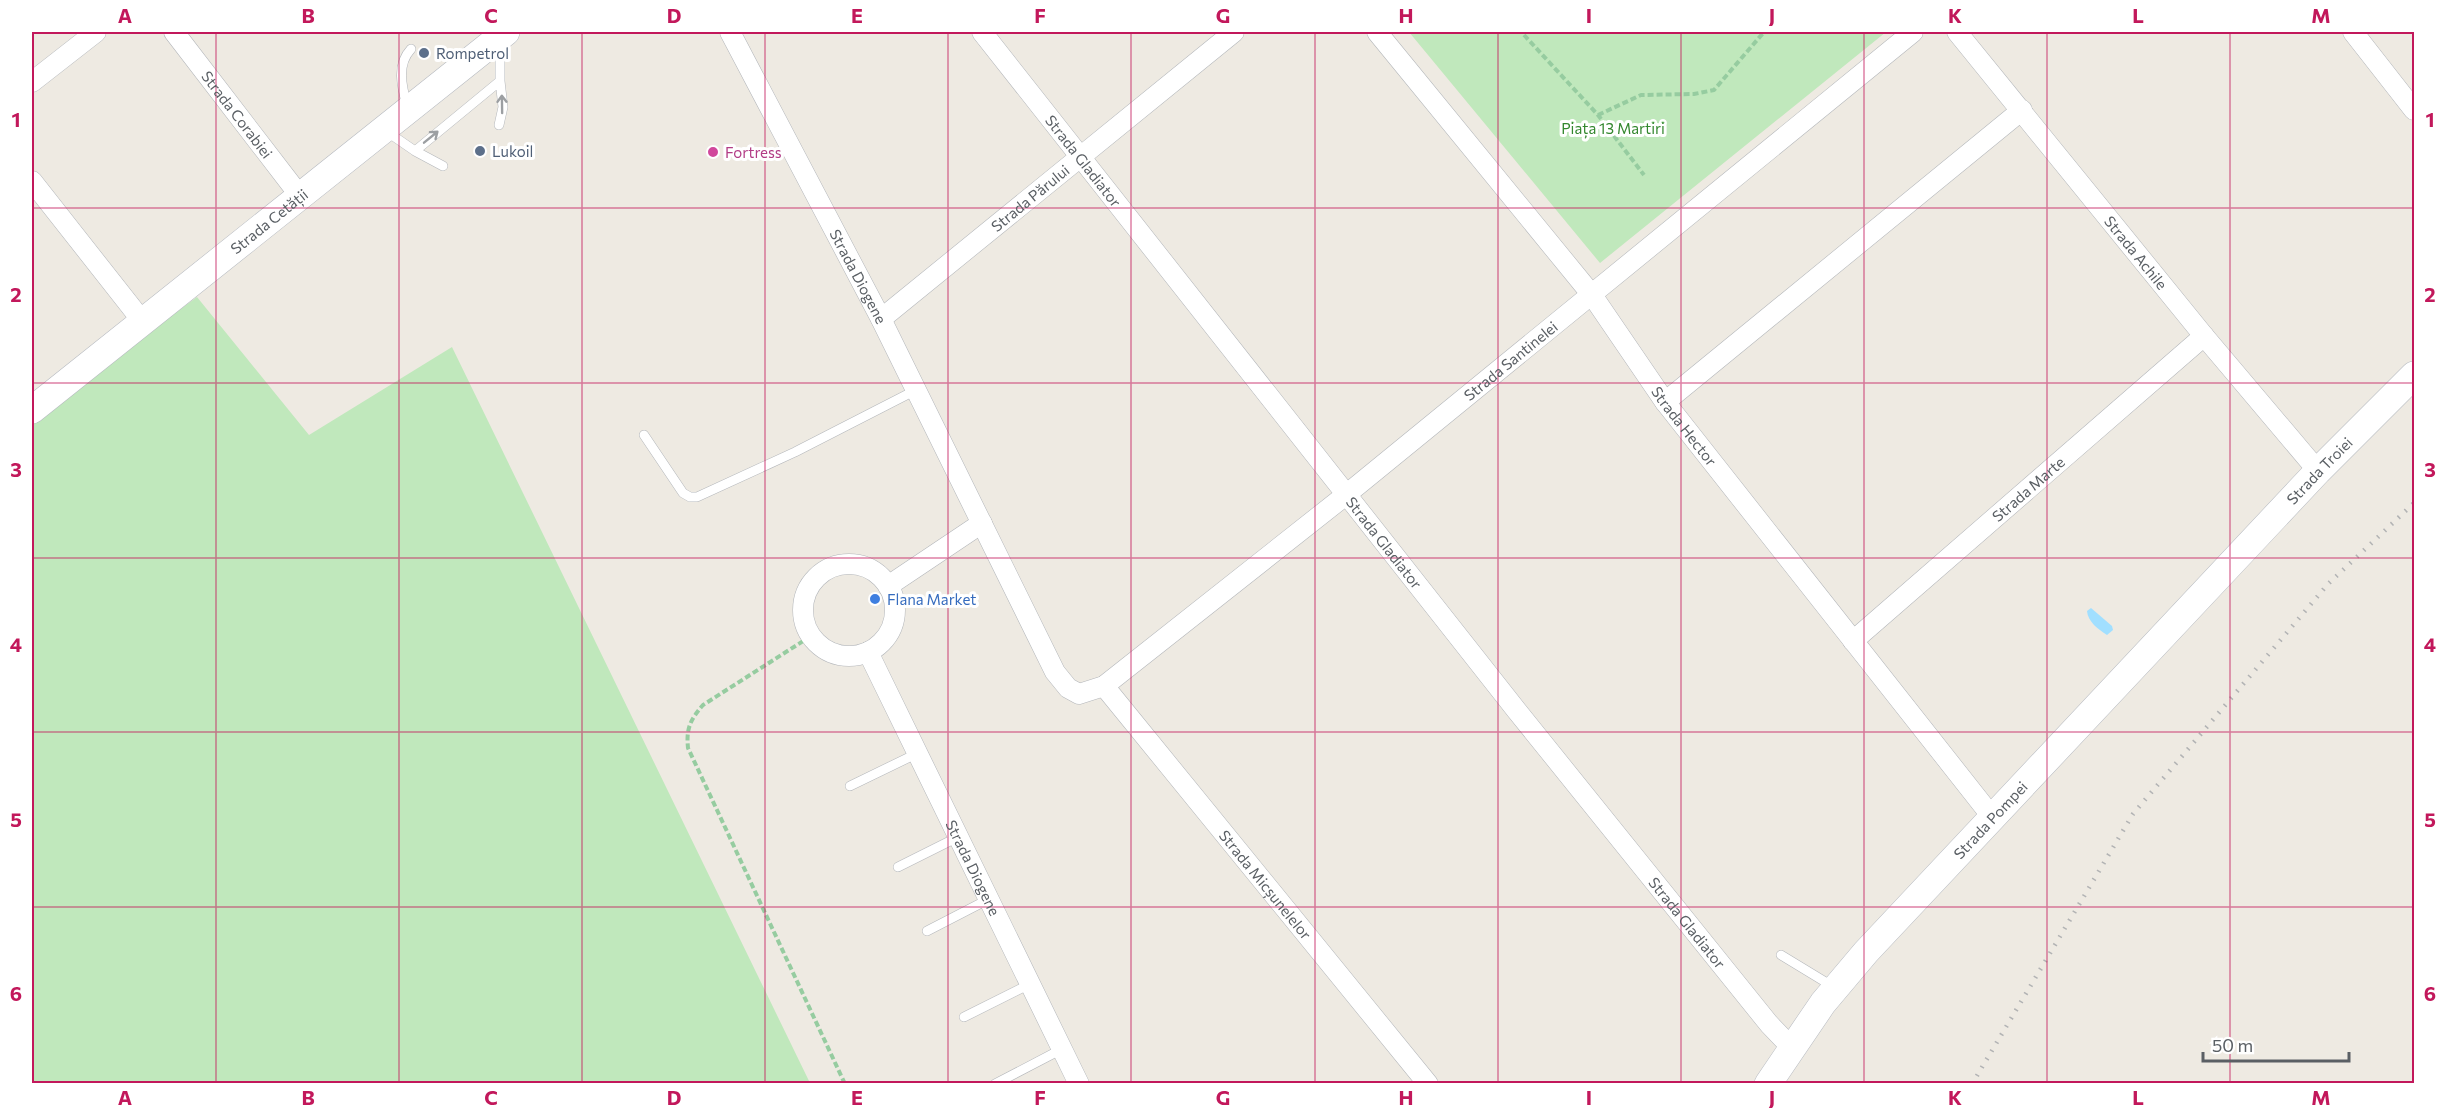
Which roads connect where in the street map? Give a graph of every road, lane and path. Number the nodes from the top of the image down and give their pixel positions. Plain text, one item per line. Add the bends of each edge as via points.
1 (96, 32) edge
2 (174, 32) edge
3 (730, 32) edge
4 (982, 32) edge
5 (1234, 32) edge
6 (1377, 32) edge
7 (1764, 32) edge
8 (1913, 32) edge
9 (1957, 32) edge
10 (2352, 32) edge
11 (503, 34) edge
12 (1524, 35) dead end
13 (411, 49) dead end
14 (500, 81) junction
15 (32, 82) edge
16 (408, 110) junction
17 (2022, 110) junction
18 (2415, 110) edge
19 (1598, 115) junction
20 (499, 126) dead end
21 (384, 130) junction
22 (415, 151) junction
23 (1080, 156) junction
24 (443, 166) dead end
25 (1644, 176) dead end
26 (32, 181) edge
27 (300, 196) junction
28 (1592, 295) junction
29 (881, 319) junction
30 (143, 322) junction
31 (2204, 336) junction
32 (2415, 375) edge
33 (916, 390) junction
34 (1665, 402) junction
35 (32, 410) edge
36 (644, 435) dead end
37 (2318, 471) junction
38 (1347, 494) junction
39 (982, 524) junction
40 (2228, 569) joint
41 (888, 586) junction
42 (811, 636) junction
43 (1853, 641) junction
44 (868, 652) junction
45 (1104, 686) junction
46 (918, 753) junction
47 (850, 786) dead end
48 (1993, 818) junction
49 (958, 837) junction
50 (898, 867) dead end
51 (989, 899) junction
52 (927, 931) dead end
53 (1781, 955) dead end
54 (1030, 984) junction
55 (1836, 988) junction
56 (964, 1017) dead end
57 (1792, 1048) junction
58 (1062, 1049) junction
59 (845, 1083) edge
60 (995, 1083) edge
61 (1079, 1083) edge
62 (1428, 1083) edge
63 (1768, 1083) edge

1 - 15 street
2 - 27 street, Strada Corabiei
3 - 29 street, Strada Diogene
4 - 23 street, Strada Gladiator
5 - 23 street, Strada Părului
6 - 28 street, Strada Hector
7 - 19 path via 1713,90 1641,95
8 - 28 street, Strada Santinelei
9 - 17 street, Strada Achile
10 - 18 street
11 - 14 lane
11 - 16 main road, Strada Cetății
12 - 19 path
13 - 16 lane via 403,61 401,76
20 -> 14 lane via 503,107
22 -> 14 lane
16 - 21 main road, Strada Cetății
17 - 31 street, Strada Achile
17 - 34 street
19 - 25 path
21 - 22 lane
21 - 27 main road, Strada Cetății
22 - 24 lane
23 - 29 street, Strada Părului
23 - 38 street, Strada Gladiator
26 - 30 street
27 - 30 main road, Strada Cetății
28 - 34 street, Strada Hector
28 - 38 street, Strada Santinelei
29 - 33 street, Strada Diogene
30 - 35 main road, Strada Cetății
31 - 37 street, Strada Achile
31 - 43 street, Strada Marte
32 - 37 main road, Strada Troiei
33 - 36 lane via 756,472 697,496 683,493
33 - 39 street, Strada Diogene
34 - 43 street, Strada Hector
37 - 40 main road, Strada Troiei
38 - 45 street, Strada Santinelei
38 - 57 street, Strada Gladiator via 1517,711
39 - 41 street
39 - 45 street, Strada Diogene via 1055,672 1068,688 1080,694
40 - 48 main road, Strada Pompei
41 - 42 street via 866,568 845,565 824,572 813,582 804,608
41 - 44 street via 894,600 893,624 881,644
42 - 44 street via 820,646 843,656
42 - 59 path via 703,705 686,732 688,748
43 - 48 street, Strada Hector
44 - 46 street, Strada Diogene
45 - 62 street, Strada Micșunelelor
46 - 47 lane
46 - 49 street, Strada Diogene
48 - 55 main road, Strada Pompei
49 - 50 lane
49 - 51 street, Strada Diogene
51 - 52 lane
51 - 54 street, Strada Diogene
53 - 55 lane
54 - 56 lane
54 - 58 street, Strada Diogene
55 - 57 main road, Strada Pompei
57 - 63 main road, Strada Pompei
58 - 60 lane
58 - 61 street, Strada Diogene

